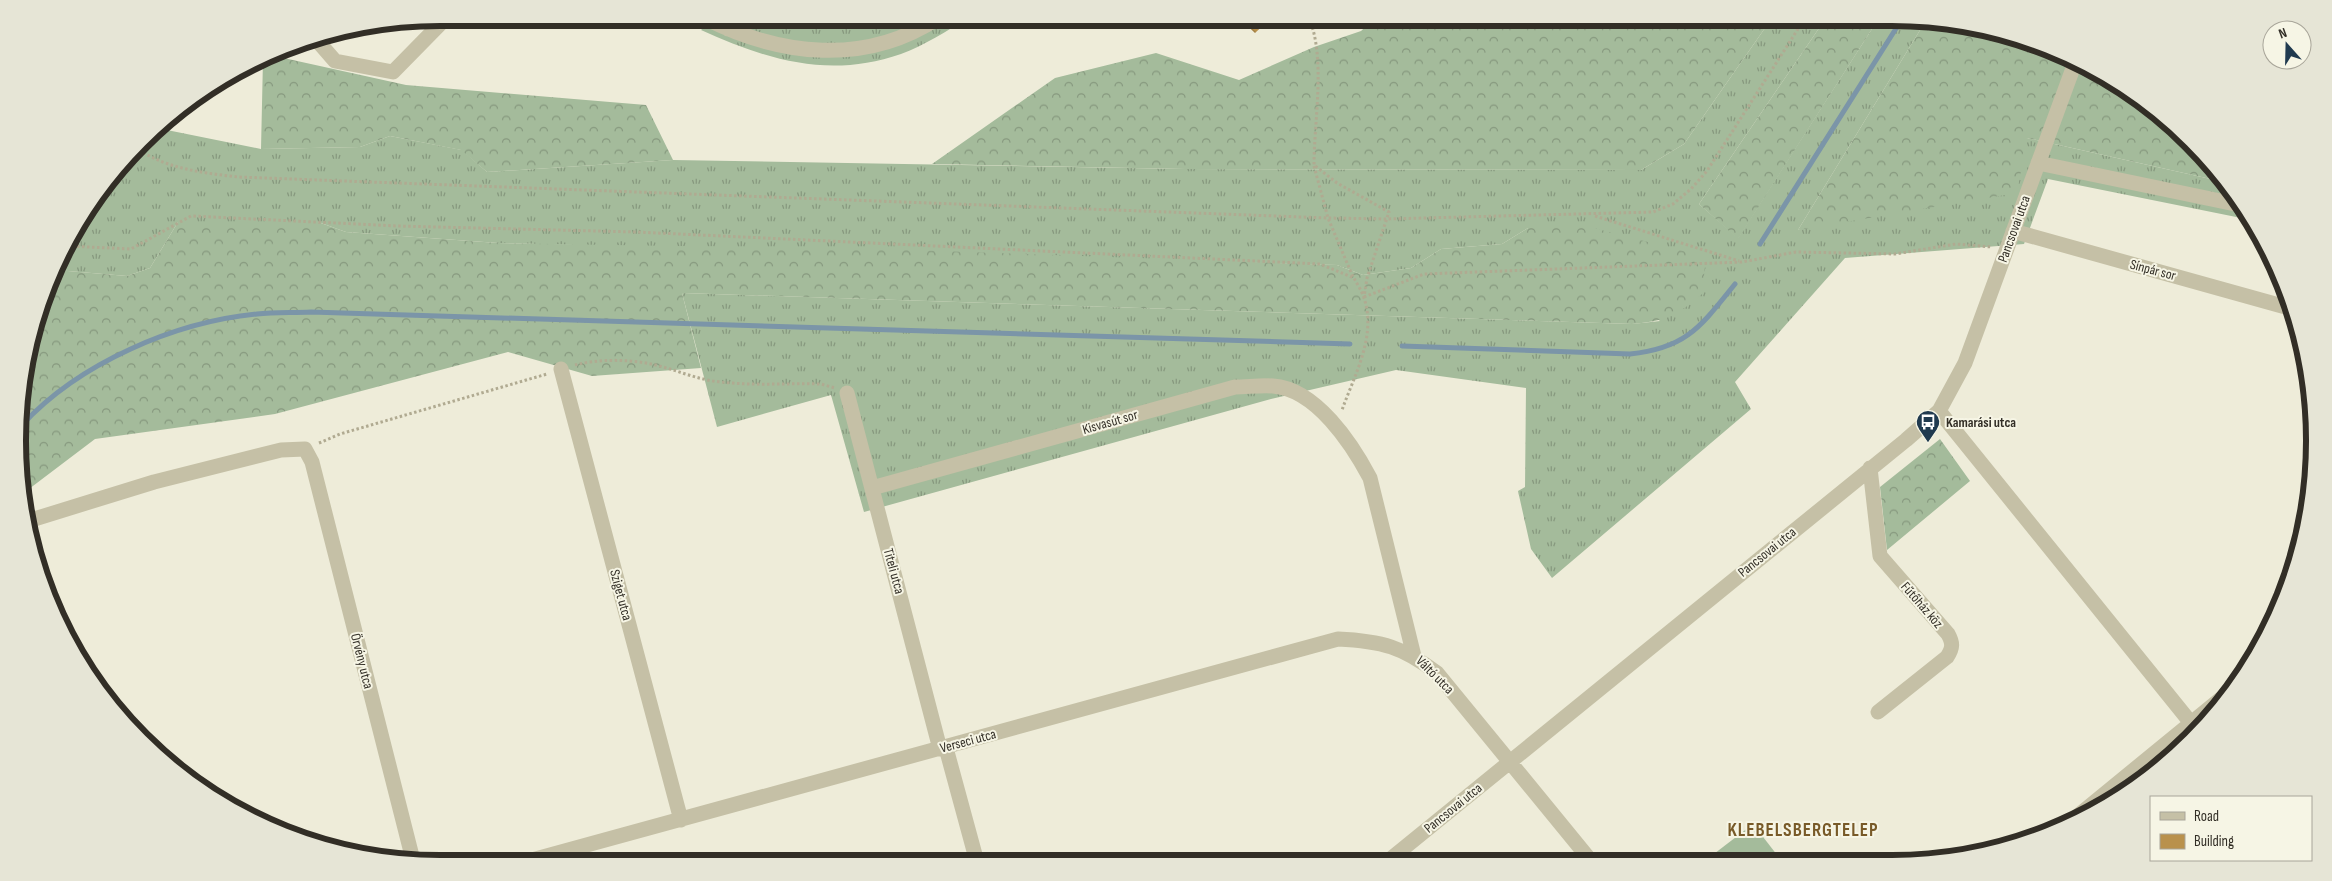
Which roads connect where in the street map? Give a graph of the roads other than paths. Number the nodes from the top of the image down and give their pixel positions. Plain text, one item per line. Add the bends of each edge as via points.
1 (438, 26) edge
2 (722, 26) edge
3 (731, 26) edge
4 (921, 26) edge
5 (728, 29) junction
6 (320, 44) edge
7 (2073, 68) edge
8 (2038, 163) junction
9 (2231, 203) edge
10 (2013, 231) junction
11 (2284, 306) edge
12 (561, 369) dead end
13 (847, 393) dead end
14 (1939, 411) junction
15 (1336, 428) joint
16 (1870, 468) junction
17 (872, 488) junction
18 (34, 519) edge
19 (1414, 656) junction
20 (1878, 712) dead end
21 (2205, 712) edge
22 (2191, 723) junction
23 (943, 748) junction
24 (1509, 762) junction
25 (2097, 800) edge
26 (681, 820) junction
27 (411, 854) edge
28 (551, 855) edge
29 (975, 855) edge
30 (1395, 855) edge
31 (1586, 855) edge

1 - 6 street via 394,72 335,62
2 - 5 street
3 - 5 street
4 - 5 street via 895,38 852,49 830,50 788,48
7 - 8 street, Pancsovai utca
8 - 9 street
8 - 10 street, Pancsovai utca
10 - 11 street, Sínpár sor
10 - 14 street, Pancsovai utca via 1965,364
12 - 26 street, Sziget utca
13 - 17 street, Titeli utca
14 - 16 street, Pancsovai utca
14 - 22 street
15 - 17 street, Kisvasút sor via 1317,407 1296,392 1274,386 1235,387
15 - 19 street, Váltó utca via 1355,451 1370,478
16 - 20 street, Fűtőház köz via 1880,556 1952,642 1952,650 1947,657
16 - 24 street, Pancsovai utca
17 - 23 street, Titeli utca
18 - 27 street, Örvény utca via 154,482 281,450 305,449 312,462
19 - 23 street, Verseci utca via 1389,646 1338,639
19 - 24 street, Váltó utca via 1437,673
21 - 22 street
22 - 25 street
23 - 26 street, Verseci utca
23 - 29 street, Titeli utca
24 - 30 street, Pancsovai utca
24 - 31 street, Váltó utca
26 - 28 street, Verseci utca

